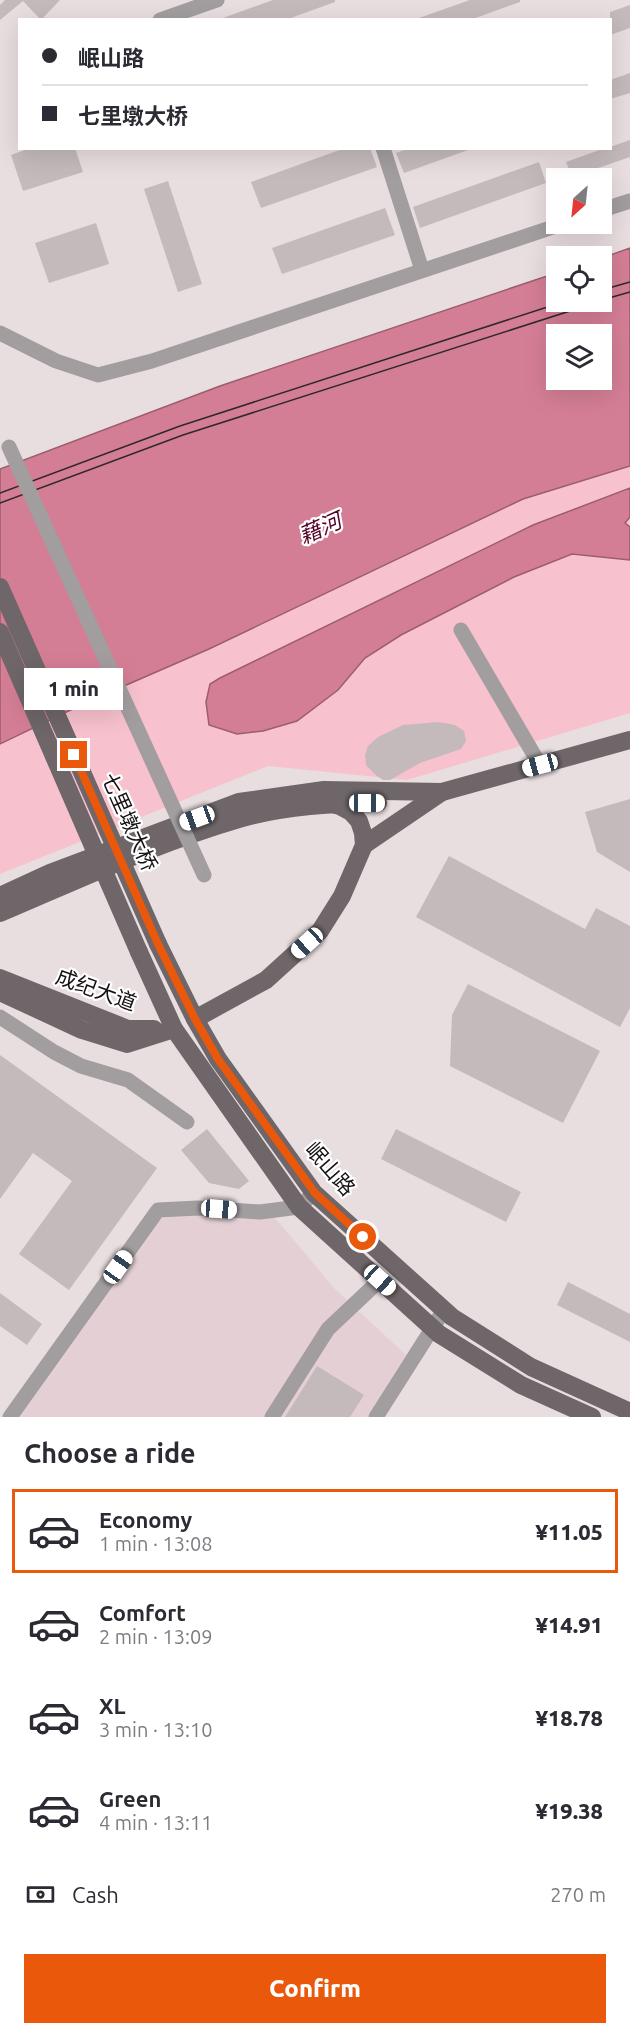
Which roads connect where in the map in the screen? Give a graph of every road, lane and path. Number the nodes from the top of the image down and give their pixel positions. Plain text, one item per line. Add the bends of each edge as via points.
1 (217, 0) edge
2 (166, 18) edge
3 (384, 150) edge
4 (630, 201) edge
5 (612, 207) edge
6 (546, 229) edge
7 (422, 270) junction
8 (0, 333) edge
9 (9, 447) dead end
10 (0, 587) edge
11 (461, 630) dead end
12 (0, 632) edge
13 (630, 740) edge
14 (540, 765) junction
15 (442, 792) junction
16 (426, 802) junction
17 (328, 803) junction
18 (364, 845) junction
19 (204, 875) dead end
20 (0, 896) edge
21 (0, 913) edge
22 (158, 944) joint
23 (139, 952) joint
24 (0, 978) edge
25 (0, 992) edge
26 (0, 1017) edge
27 (195, 1019) junction
28 (174, 1029) junction
29 (188, 1122) dead end
30 (315, 1193) junction
31 (299, 1207) junction
32 (380, 1280) junction
33 (444, 1310) junction
34 (432, 1328) junction
35 (630, 1412) edge
36 (10, 1417) edge
37 (273, 1417) edge
38 (376, 1417) edge
39 (592, 1417) edge

1 - 2 street
3 - 7 street
4 - 5 street
6 - 7 street
7 - 8 street via 152,361 98,375 56,361
9 - 19 street, bridge
10 - 22 main road, 七里墩大桥, bridge
11 - 14 street
12 - 23 main road, 七里墩大桥, bridge
13 - 14 main road
14 - 15 main road
15 - 16 main road
15 - 20 main road via 324,790 239,802 50,873
16 - 17 main road
16 - 18 main road
17 - 18 main road via 351,812 361,827
17 - 21 main road via 243,818 152,849
18 - 27 main road via 342,896 320,931 266,980
22 - 27 main road, 岷山路
23 - 28 main road, 岷山路
24 - 28 main road, 成纪大道 via 128,1029
25 - 28 main road, 成纪大道 via 82,1030 128,1044
26 - 29 street via 81,1066 128,1080
27 - 30 main road, 岷山路 via 218,1059
28 - 31 main road, 岷山路
30 - 31 street
30 - 33 main road, 岷山路
31 - 32 main road, 岷山路
31 - 36 street via 260,1212 158,1210
32 - 34 main road, 岷山路
32 - 37 street via 328,1329
33 - 34 street
33 - 35 main road, 岷山路 via 531,1367
34 - 38 street
34 - 39 main road, 岷山路 via 521,1385

